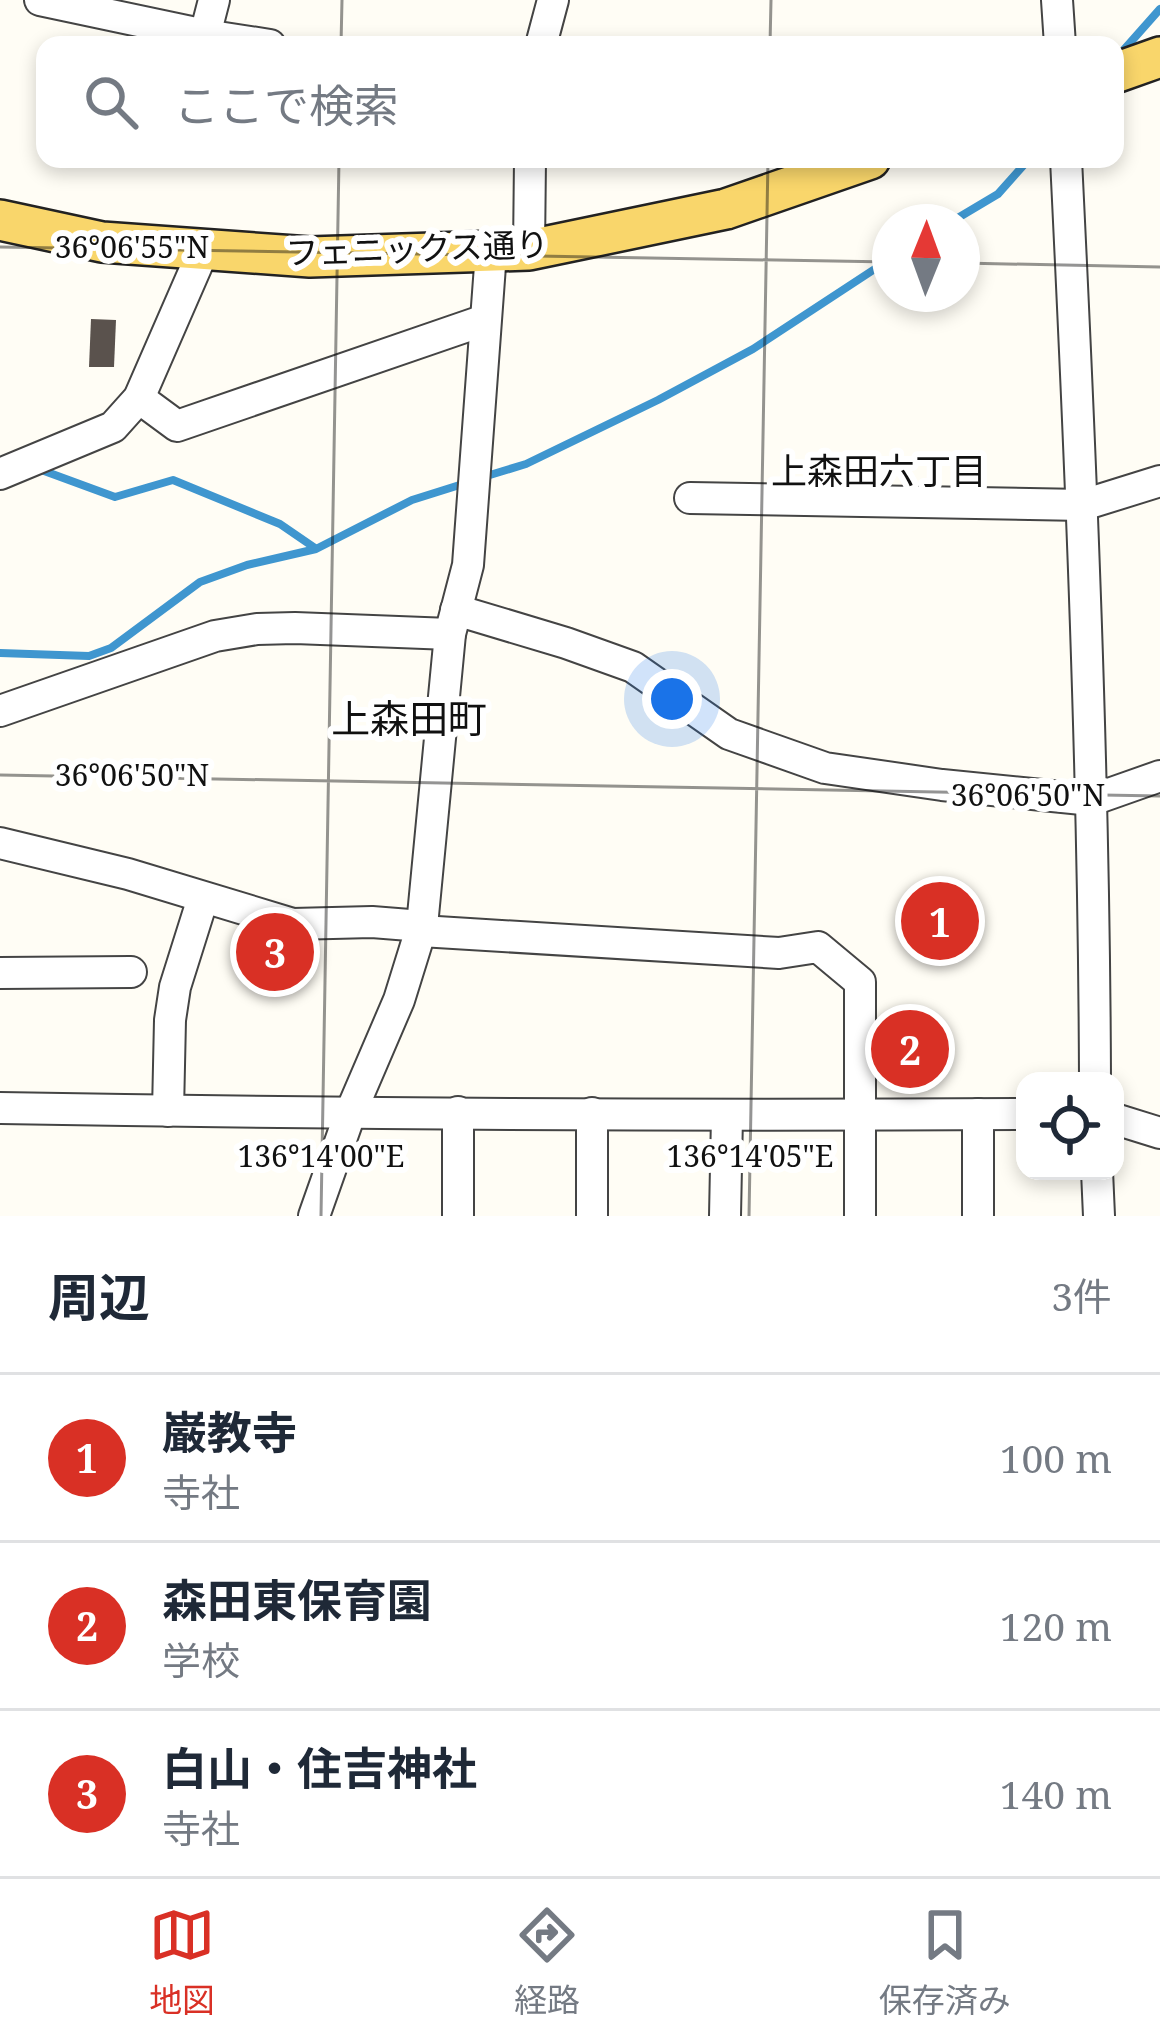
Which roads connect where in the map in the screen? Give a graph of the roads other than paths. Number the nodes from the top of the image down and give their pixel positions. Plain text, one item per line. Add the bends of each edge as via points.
1 (40, 0) edge
2 (214, 0) edge
3 (553, 0) edge
4 (1057, 0) edge
5 (206, 35) junction
6 (212, 36) edge
7 (543, 36) edge
8 (1059, 36) edge
9 (1160, 57) edge
10 (1124, 71) edge
11 (528, 168) edge
12 (844, 168) edge
13 (1066, 168) edge
14 (0, 220) edge
15 (205, 249) junction
16 (510, 251) junction
17 (485, 320) junction
18 (139, 398) junction
19 (0, 474) edge
20 (1160, 481) edge
21 (690, 498) dead end
22 (1083, 505) junction
23 (453, 622) junction
24 (0, 711) edge
25 (1160, 776) edge
26 (1092, 800) junction
27 (0, 843) edge
28 (203, 898) junction
29 (422, 929) junction
30 (131, 972) dead end
31 (0, 973) edge
32 (1095, 1072) edge
33 (0, 1108) edge
34 (168, 1111) junction
35 (458, 1112) junction
36 (592, 1113) junction
37 (350, 1114) junction
38 (977, 1114) junction
39 (1016, 1114) edge
40 (727, 1116) junction
41 (861, 1117) junction
42 (1124, 1122) edge
43 (1160, 1132) edge
44 (1097, 1180) edge
45 (314, 1216) edge
46 (458, 1216) edge
47 (592, 1216) edge
48 (725, 1216) edge
49 (860, 1216) edge
50 (978, 1216) edge
51 (1099, 1216) edge

1 - 5 street
2 - 5 street
3 - 7 street
4 - 8 street
5 - 6 street
9 - 10 main road
11 - 16 street
12 - 16 main road, フェニックス通り via 726,208
13 - 22 street
14 - 15 main road, フェニックス通り via 102,242
15 - 16 main road, フェニックス通り via 310,257
15 - 18 street
16 - 17 street
17 - 18 street via 177,426
17 - 23 street via 468,565
18 - 19 street via 113,427
20 - 22 street
21 - 22 street
22 - 26 street
23 - 24 street via 215,635
23 - 26 street via 566,643 633,667 729,734 824,768
23 - 29 street
25 - 26 street
26 - 32 street
27 - 28 street
28 - 29 street via 293,924
28 - 34 street via 175,987
29 - 37 street
29 - 41 street via 779,952 818,947 860,982
30 - 31 street
33 - 34 street
34 - 37 street
35 - 36 street
35 - 37 street
35 - 46 street
36 - 40 street
36 - 47 street
37 - 45 street
38 - 39 street
38 - 41 street
38 - 50 street
40 - 41 street
40 - 48 street
41 - 49 street
42 - 43 street
44 - 51 street

